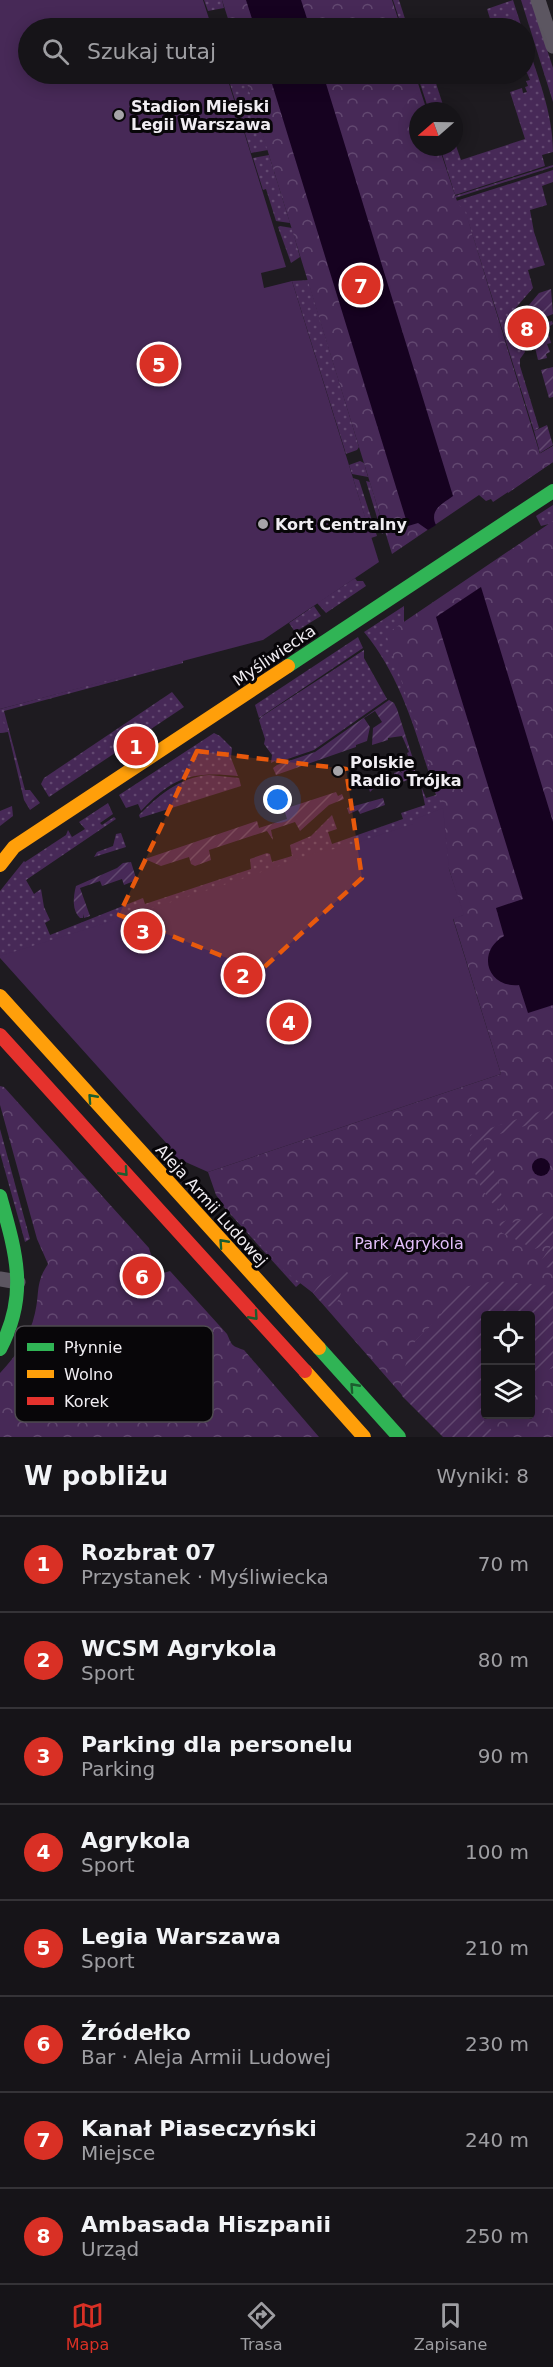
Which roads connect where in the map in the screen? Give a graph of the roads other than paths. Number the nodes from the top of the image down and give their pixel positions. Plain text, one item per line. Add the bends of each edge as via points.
1 (538, 0) edge
2 (553, 46) edge
3 (553, 491) edge
4 (7, 848) edge
5 (0, 866) edge
6 (0, 996) edge
7 (0, 1035) edge
8 (0, 1196) edge
9 (0, 1279) edge
10 (18, 1282) junction
11 (0, 1349) edge
12 (396, 1434) edge
13 (364, 1437) edge

1 - 2 street
3 - 4 main road, Myśliwiecka
4 - 5 main road, Myśliwiecka
12 -> 6 main road, Aleja Armii Ludowej
7 -> 13 main road
8 - 10 main road via 16,1256
9 - 10 street
10 - 11 main road via 13,1322

